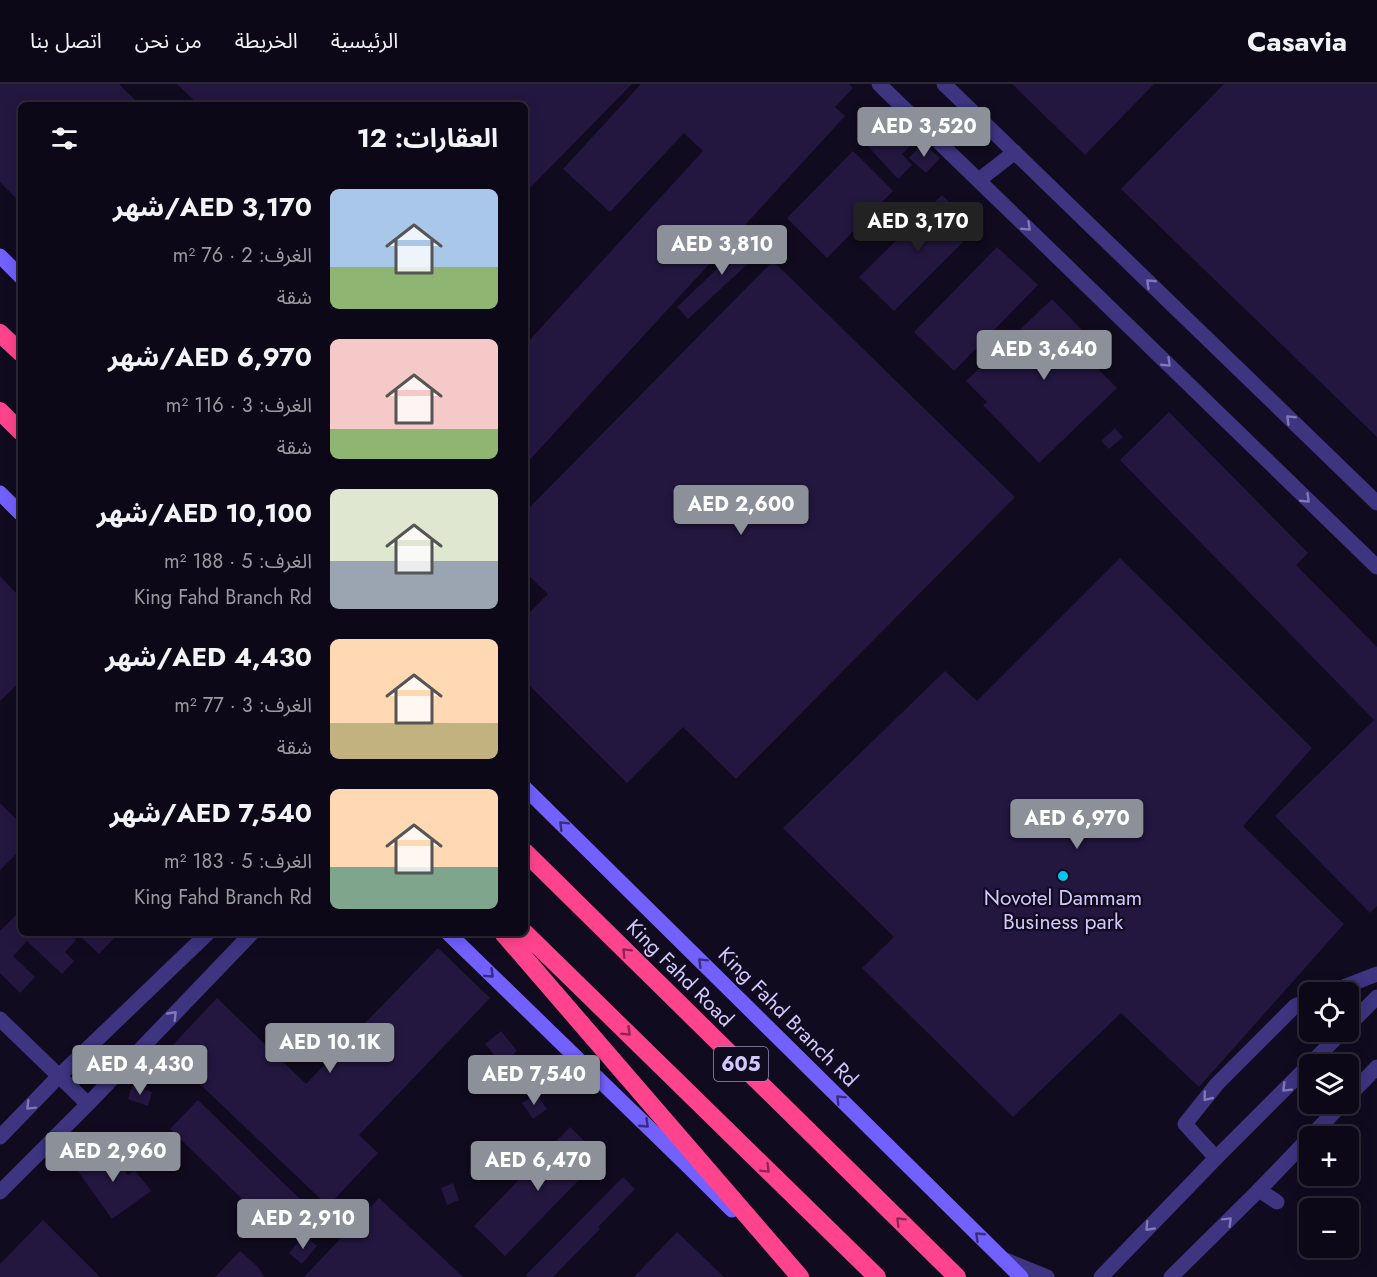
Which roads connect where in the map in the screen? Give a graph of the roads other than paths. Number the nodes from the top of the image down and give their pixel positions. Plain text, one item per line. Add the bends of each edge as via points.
1 (879, 84) edge
2 (944, 84) edge
3 (1015, 152) junction
4 (979, 180) junction
5 (0, 256) edge
6 (18, 274) edge
7 (0, 333) edge
8 (18, 350) edge
9 (0, 411) edge
10 (18, 429) edge
11 (0, 493) edge
12 (1377, 503) edge
13 (18, 511) edge
14 (1377, 567) edge
15 (528, 791) edge
16 (528, 855) edge
17 (205, 936) edge
18 (249, 936) edge
19 (451, 936) edge
20 (506, 936) edge
21 (528, 936) edge
22 (1377, 974) edge
23 (1356, 982) edge
24 (1377, 997) edge
25 (1299, 1004) edge
26 (1359, 1015) edge
27 (0, 1019) edge
28 (1332, 1042) edge
29 (1377, 1067) edge
30 (59, 1076) junction
31 (1359, 1086) edge
32 (88, 1104) junction
33 (1332, 1114) edge
34 (1321, 1126) edge
35 (0, 1137) edge
36 (1299, 1148) edge
37 (1216, 1158) junction
38 (1259, 1190) junction
39 (0, 1192) edge
40 (1277, 1202) dead end
41 (1002, 1258) junction
42 (799, 1277) edge
43 (877, 1277) edge
44 (957, 1277) edge
45 (1021, 1277) edge
46 (1047, 1277) edge
47 (1101, 1277) edge
48 (1172, 1277) edge

1 - 4 street
2 - 3 street
3 - 4 street
12 -> 3 street
4 -> 14 street
5 - 6 main road
7 - 8 highway
9 - 10 highway
11 - 13 main road
41 -> 15 main road, King Fahd Branch Rd
44 -> 16 highway, King Fahd Road / 605
17 - 30 street
32 -> 18 street
19 -> 42 main road
20 - 42 highway
21 -> 43 highway, 605
22 - 23 street
24 - 26 street
25 -> 37 street via 1217,1084 1185,1124
27 - 30 street
28 -> 37 street
29 - 31 street
30 - 32 street
30 -> 35 street
32 - 39 street
33 - 34 street
36 - 38 street
37 -> 47 street
38 - 40 street
48 -> 38 street
41 - 45 main road, King Fahd Branch Rd
41 - 46 street

